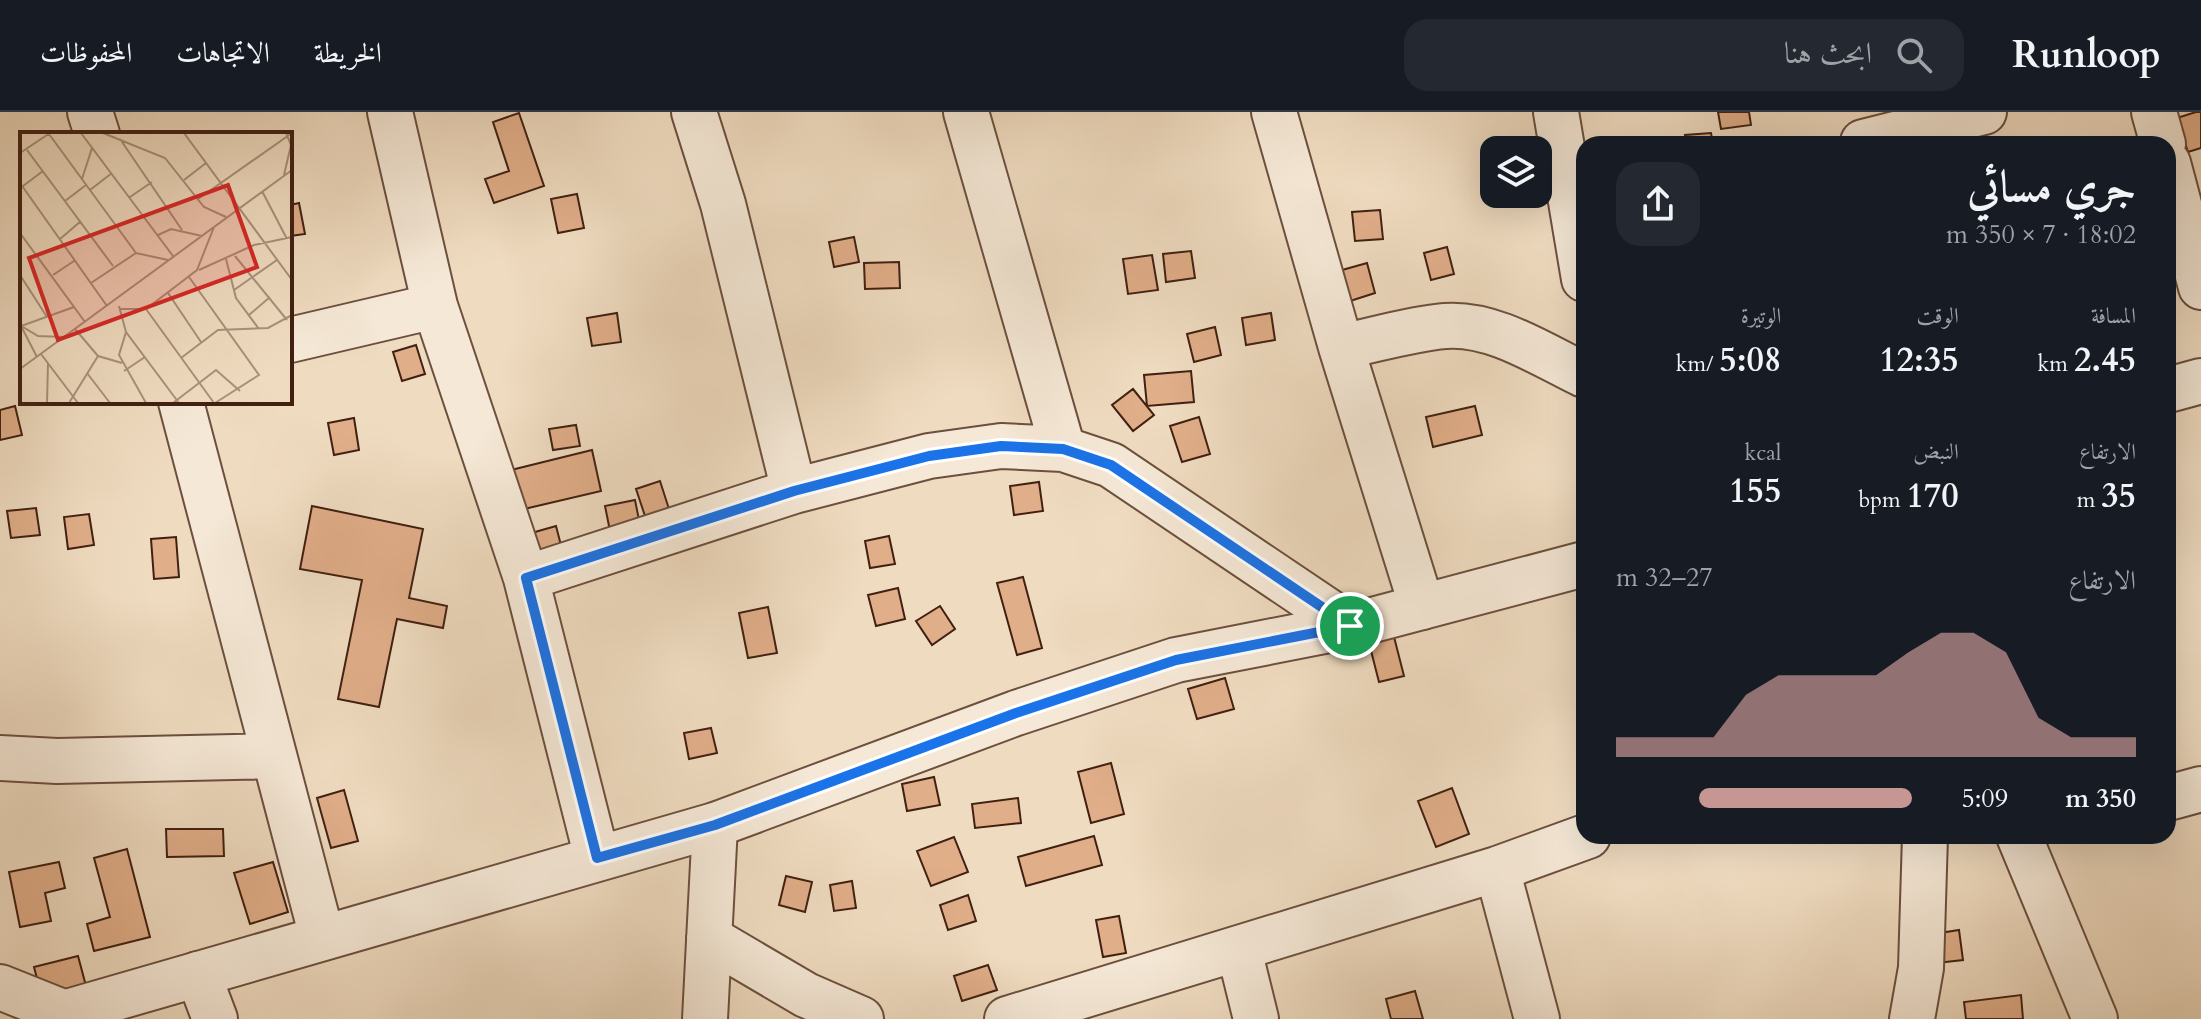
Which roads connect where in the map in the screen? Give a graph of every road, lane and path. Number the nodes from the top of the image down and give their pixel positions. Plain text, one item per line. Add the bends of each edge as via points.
1 (90, 112) edge
2 (390, 112) edge
3 (694, 112) edge
4 (966, 112) edge
5 (1274, 112) edge
6 (1556, 112) edge
7 (1984, 112) edge
8 (2154, 112) edge
9 (96, 132) edge
10 (1860, 133) edge
11 (2161, 136) edge
12 (2176, 193) edge
13 (1576, 231) edge
14 (2201, 287) edge
15 (435, 306) junction
16 (292, 340) edge
17 (1341, 347) junction
18 (1576, 371) edge
19 (2201, 381) edge
20 (2176, 388) edge
21 (182, 404) edge
22 (1063, 449) junction
23 (794, 491) junction
24 (1576, 566) edge
25 (526, 578) junction
26 (1422, 607) junction
27 (1350, 626) junction
28 (273, 756) junction
29 (0, 758) edge
30 (2201, 789) edge
31 (2176, 796) edge
32 (715, 825) junction
33 (1576, 840) edge
34 (1925, 844) edge
35 (2022, 844) edge
36 (597, 858) junction
37 (1497, 869) junction
38 (322, 937) junction
39 (709, 938) junction
40 (1239, 950) junction
41 (198, 974) junction
42 (0, 987) edge
43 (54, 1016) edge
44 (215, 1019) edge
45 (705, 1019) edge
46 (861, 1019) edge
47 (1007, 1019) edge
48 (1256, 1019) edge
49 (1537, 1019) edge
50 (1912, 1019) edge
51 (2095, 1019) edge

1 - 9 street
2 - 15 street
3 - 23 street via 723,204
4 - 22 street
5 - 17 street
6 - 13 street
7 - 10 street
8 - 11 street
12 - 14 street
15 - 16 street
15 - 25 street
17 - 18 street via 1445,326 1471,327
17 - 26 street
19 - 20 street
21 - 28 street
22 - 23 street via 1001,446 929,456
22 - 27 street via 1111,465
23 - 25 street
24 - 26 street
25 - 36 street
26 - 27 street
27 - 32 street via 1176,660 1016,713
28 - 29 street
28 - 38 street
30 - 31 street
32 - 36 street
32 - 39 street
33 - 37 street
34 - 50 street via 1921,968
35 - 51 street
36 - 38 street
37 - 40 street
37 - 49 street
38 - 41 street
39 - 45 street
39 - 46 street via 806,995
40 - 47 street
40 - 48 street
41 - 43 street
41 - 44 street
42 - 43 street

